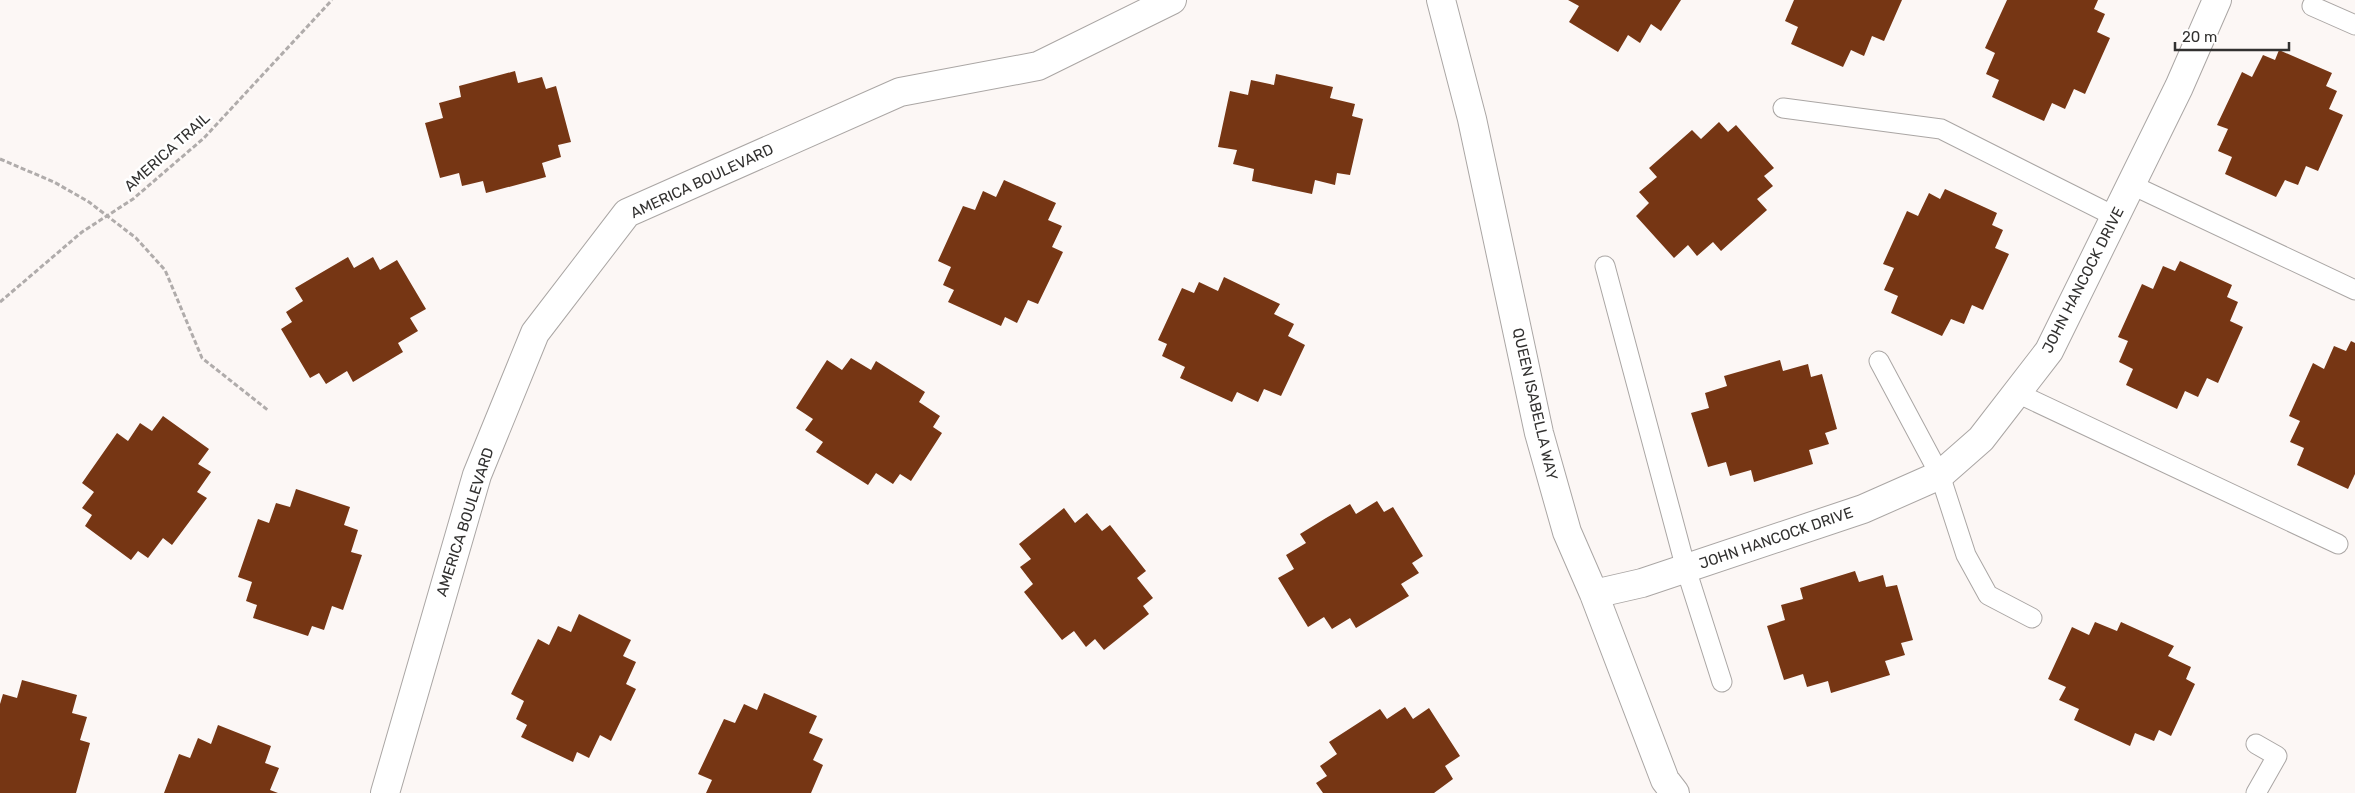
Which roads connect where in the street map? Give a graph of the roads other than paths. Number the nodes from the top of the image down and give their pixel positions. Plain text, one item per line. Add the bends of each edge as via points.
1 (1172, 0) edge
2 (1441, 0) edge
3 (2217, 0) edge
4 (2312, 6) dead end
5 (2355, 25) edge
6 (1784, 108) dead end
7 (2132, 185) junction
8 (2116, 217) junction
9 (1605, 266) dead end
10 (2355, 290) edge
11 (1878, 361) dead end
12 (2017, 393) junction
13 (1940, 475) junction
14 (2338, 544) dead end
15 (1686, 568) junction
16 (1594, 594) junction
17 (2032, 618) dead end
18 (1722, 682) dead end
19 (2256, 744) dead end
20 (385, 793) edge
21 (1674, 793) edge
22 (2256, 793) edge

1 - 20 street, AMERICA BOULEVARD via 1038,66 900,92 627,213 535,333 477,475
2 - 16 street, QUEEN ISABELLA WAY via 1472,119 1539,433 1567,532
3 - 7 street, JOHN HANCOCK DRIVE
4 - 5 lane
6 - 8 lane via 1941,129
7 - 8 street, JOHN HANCOCK DRIVE
7 - 10 lane
8 - 12 street, JOHN HANCOCK DRIVE via 2049,351
9 - 15 lane
11 - 13 lane
12 - 13 street, JOHN HANCOCK DRIVE via 1981,439
12 - 14 lane
13 - 15 street, JOHN HANCOCK DRIVE via 1864,509
13 - 17 lane via 1966,555 1988,595
15 - 16 street, JOHN HANCOCK DRIVE
15 - 18 lane
16 - 21 street, QUEEN ISABELLA WAY via 1665,780
19 - 22 lane via 2276,756

